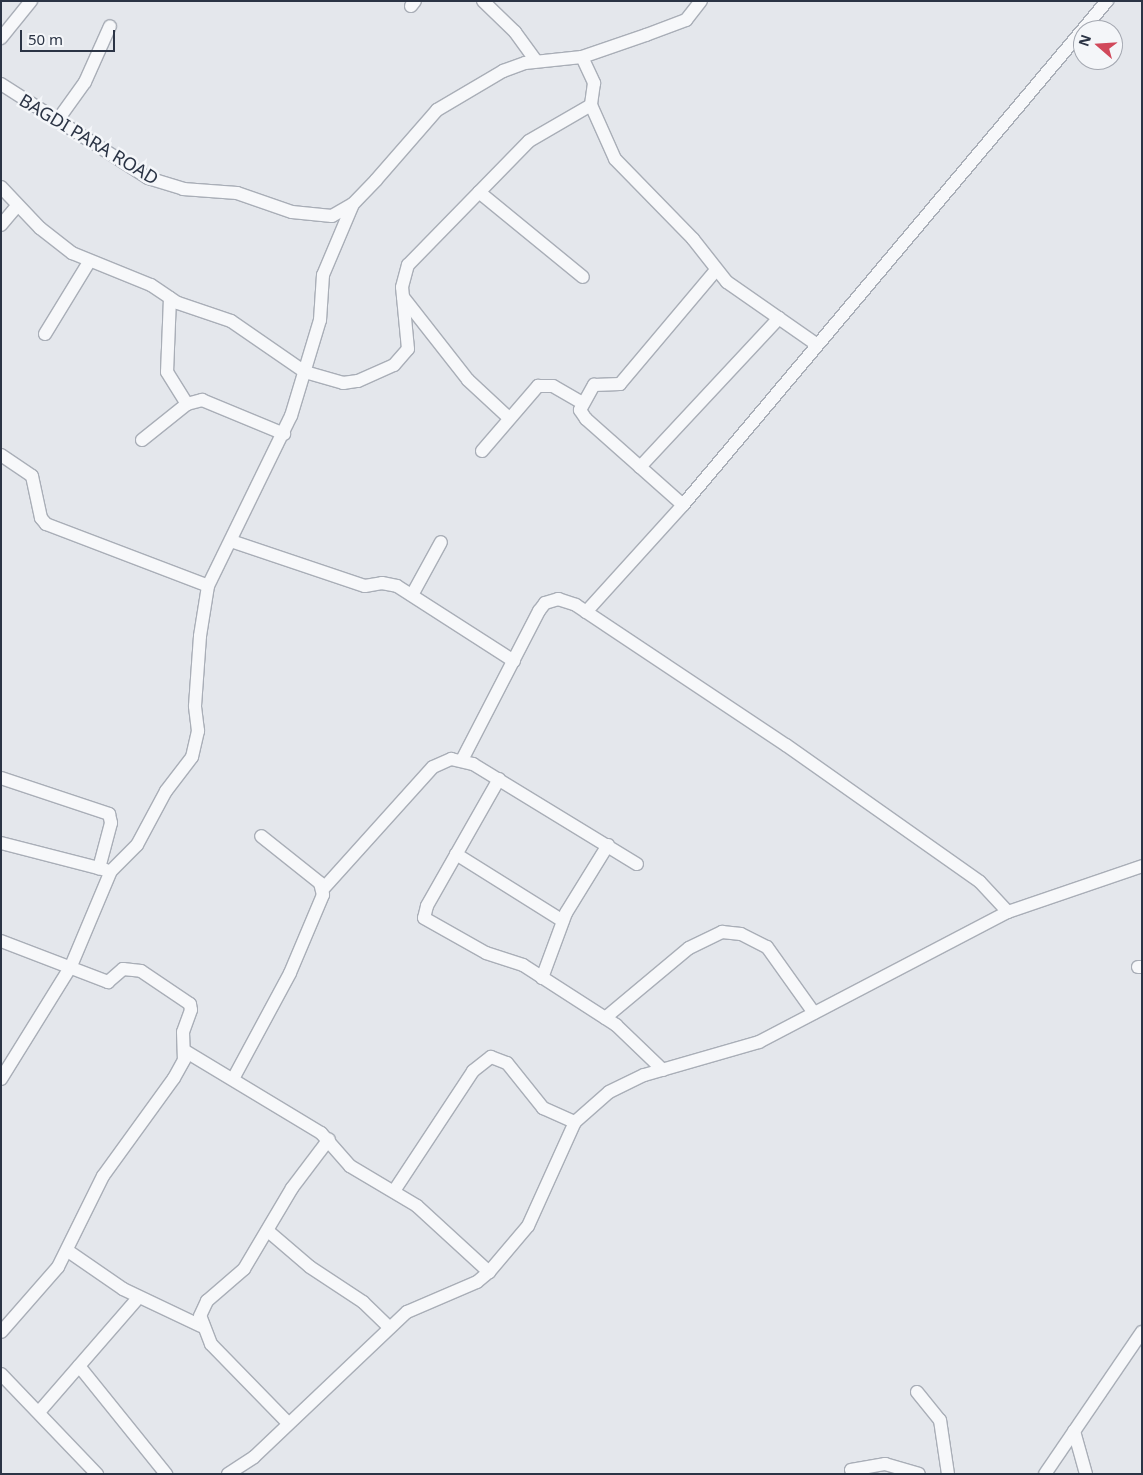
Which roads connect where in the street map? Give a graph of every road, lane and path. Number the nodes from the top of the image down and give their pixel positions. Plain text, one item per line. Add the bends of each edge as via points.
1 (31, 1) edge
2 (483, 1) edge
3 (700, 1) edge
4 (1107, 1) edge
5 (110, 26) dead end
6 (1, 38) edge
7 (582, 57) junction
8 (536, 62) junction
9 (1, 84) edge
10 (591, 105) junction
11 (57, 121) junction
12 (1, 187) edge
13 (479, 192) junction
14 (353, 204) junction
15 (18, 206) junction
16 (1, 225) edge
17 (89, 262) junction
18 (716, 270) junction
19 (582, 277) dead end
20 (403, 297) junction
21 (170, 298) junction
22 (779, 318) junction
23 (46, 334) dead end
24 (816, 344) junction
25 (305, 372) junction
26 (582, 403) junction
27 (187, 404) junction
28 (509, 418) junction
29 (284, 434) junction
30 (142, 440) dead end
31 (482, 451) dead end
32 (1, 455) edge
33 (640, 467) junction
34 (683, 505) junction
35 (231, 541) junction
36 (441, 542) dead end
37 (208, 586) junction
38 (412, 595) junction
39 (586, 612) junction
40 (514, 661) junction
41 (462, 760) junction
42 (1, 778) edge
43 (498, 779) junction
44 (260, 836) dead end
45 (1, 842) edge
46 (608, 846) junction
47 (456, 854) junction
48 (637, 864) dead end
49 (1142, 866) edge
50 (105, 870) junction
51 (323, 889) junction
52 (1008, 912) junction
53 (563, 922) junction
54 (1, 941) edge
55 (71, 966) junction
56 (542, 978) junction
57 (814, 1013) junction
58 (605, 1018) junction
59 (185, 1051) junction
60 (663, 1070) junction
61 (1, 1079) edge
62 (233, 1080) junction
63 (574, 1122) junction
64 (329, 1139) junction
65 (394, 1191) junction
66 (268, 1231) junction
67 (68, 1251) junction
68 (489, 1272) junction
69 (139, 1297) junction
70 (200, 1326) junction
71 (390, 1328) junction
72 (1, 1332) edge
73 (1142, 1332) edge
74 (79, 1366) junction
75 (1, 1374) edge
76 (917, 1392) dead end
77 (39, 1412) junction
78 (288, 1423) junction
79 (1074, 1431) junction
80 (851, 1470) dead end
81 (97, 1474) edge
82 (166, 1474) edge
83 (228, 1474) edge
84 (919, 1474) edge
85 (948, 1474) edge
86 (1045, 1474) edge
87 (1086, 1474) edge

1 - 6 street
2 - 8 street via 515,32
3 - 7 street via 686,20
4 - 24 street
5 - 11 street via 85,82
7 - 8 street
7 - 10 street via 594,83
8 - 14 street via 503,71 437,110
9 - 11 street, BAGDI PARA ROAD
10 - 13 street via 529,141
10 - 18 street via 615,159 693,239
11 - 14 street, BAGDI PARA ROAD via 148,178 171,186 238,193 316,217 332,216
12 - 15 street
13 - 19 street
13 - 20 street via 408,265
14 - 25 street via 323,275 320,320
15 - 16 street
15 - 17 street via 54,240
17 - 21 street via 151,285
17 - 23 street
18 - 22 street via 740,294
18 - 26 street via 620,384 599,382
20 - 25 street via 408,349 394,365 369,378 343,383
20 - 28 street via 468,380
21 - 25 street via 231,321
21 - 27 street via 167,372
22 - 24 street
22 - 33 street
24 - 34 street
25 - 29 street
26 - 28 street via 561,389 544,384 530,393
26 - 33 street via 586,419
27 - 29 street via 202,400 214,403
27 - 30 street
28 - 31 street
29 - 35 street
32 - 37 street via 32,476 41,518 46,524
33 - 34 street
34 - 39 street
35 - 37 street
35 - 38 street via 357,583 390,583
36 - 38 street
37 - 50 street via 200,636 195,706 198,732 192,757 166,791 137,845
38 - 40 street
39 - 40 street via 558,599 545,603
39 - 52 street via 786,745 980,882
40 - 41 street
41 - 43 street
41 - 51 street via 443,760 433,768
42 - 50 street via 109,814 111,822
43 - 46 street
43 - 47 street
44 - 51 street
45 - 50 street
46 - 48 street
46 - 53 street
47 - 53 street
47 - 56 street via 424,913 427,922 486,953 511,958
49 - 52 street
50 - 55 street
51 - 62 street via 290,973
52 - 57 street
53 - 56 street
54 - 55 street
55 - 59 street via 108,982 123,969 141,971 190,1004 184,1032
55 - 61 street
56 - 58 street
57 - 58 street via 766,947 741,934 722,932 689,948
57 - 60 street via 739,1050
58 - 60 street via 630,1035
59 - 62 street
59 - 67 street via 174,1078 103,1176
60 - 63 street via 609,1092
62 - 64 street
63 - 65 street via 543,1108 507,1063 490,1057 473,1071
63 - 68 street via 528,1226
64 - 65 street via 350,1166
64 - 66 street via 292,1188
65 - 68 street via 432,1218
66 - 70 street via 244,1269 202,1307
66 - 71 street via 310,1267 363,1302
67 - 69 street
67 - 72 street
68 - 71 street via 477,1282 420,1305
69 - 70 street
69 - 74 street
70 - 78 street via 211,1344
71 - 78 street
73 - 79 street
74 - 77 street
74 - 82 street
75 - 77 street
76 - 85 street via 940,1420
77 - 81 street
78 - 83 street via 254,1457
79 - 86 street
79 - 87 street
80 - 84 street via 885,1464

